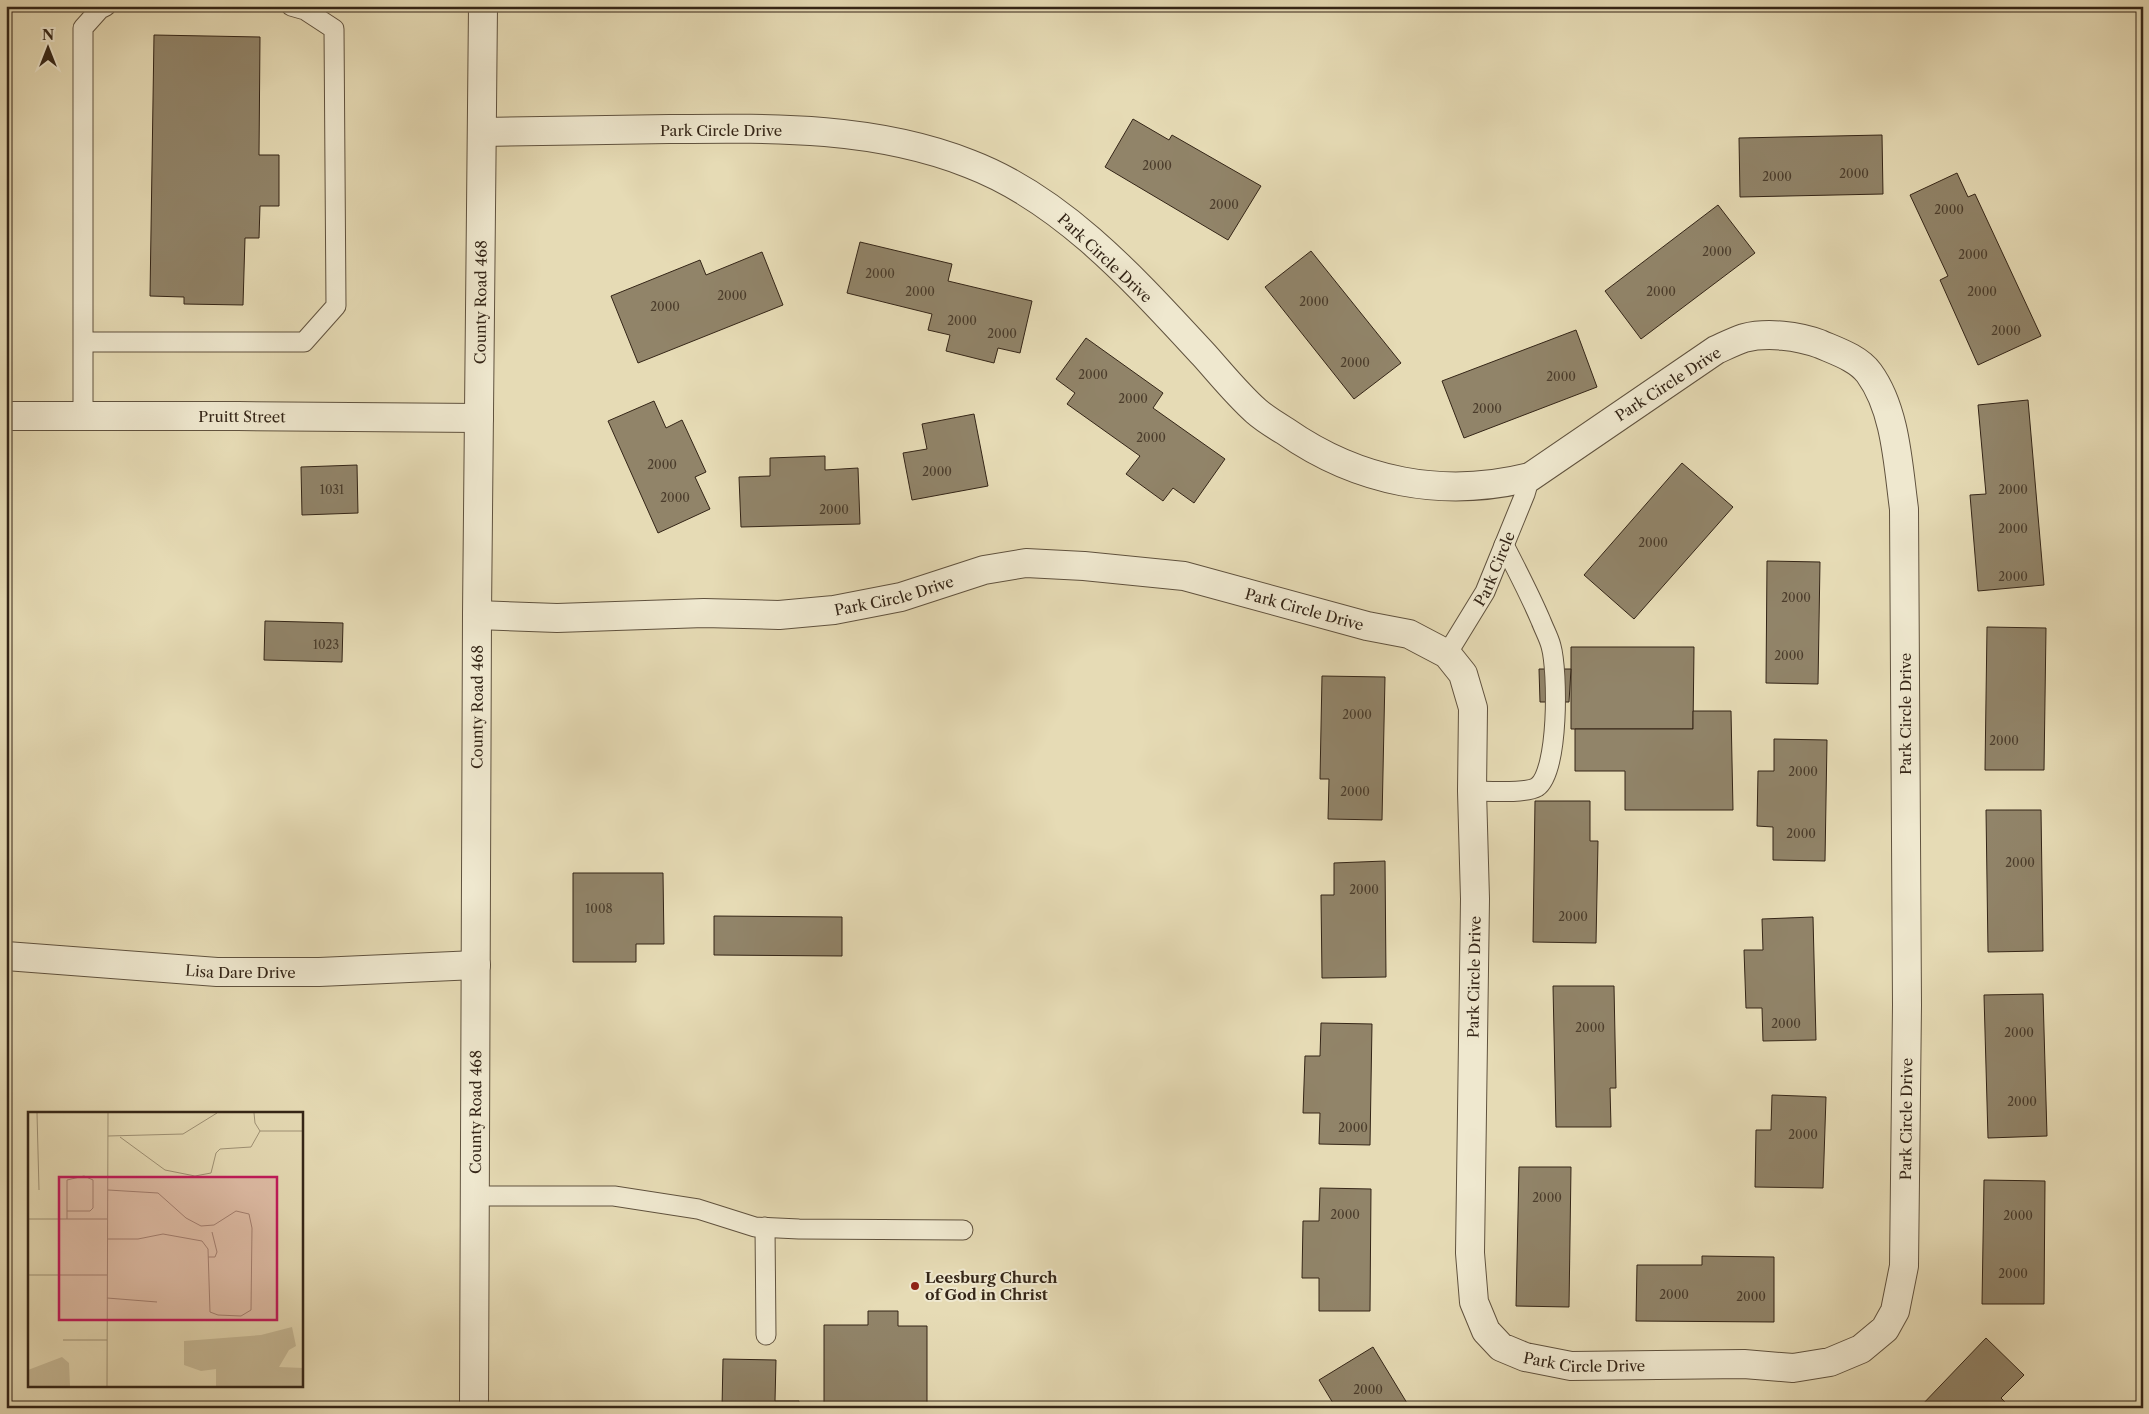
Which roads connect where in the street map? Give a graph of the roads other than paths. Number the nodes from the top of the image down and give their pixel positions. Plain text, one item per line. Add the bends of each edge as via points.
1 (106, 6) edge
2 (291, 6) edge
3 (483, 6) edge
4 (482, 132) junction
5 (84, 342) junction
6 (6, 416) edge
7 (83, 416) junction
8 (479, 418) junction
9 (1530, 477) junction
10 (1504, 545) junction
11 (477, 615) junction
12 (1447, 654) junction
13 (1472, 791) junction
14 (6, 956) edge
15 (476, 965) junction
16 (475, 1196) junction
17 (765, 1228) junction
18 (963, 1230) dead end
19 (766, 1335) dead end
20 (474, 1408) edge

1 - 5 lane via 83,28
2 - 5 lane via 305,10 334,29 336,306 304,342
3 - 4 street, County Road 468
4 - 8 street, County Road 468
4 - 9 street, Park Circle Drive via 761,128 865,137 927,148 974,165 1031,195 1072,224 1158,306 1256,411 1302,443 1350,468 1400,482 1445,487 1500,485
5 - 7 lane
6 - 7 street, Pruitt Street
7 - 8 street, Pruitt Street
8 - 11 street, County Road 468
9 - 10 lane, Park Circle
9 - 13 street, Park Circle Drive via 1716,350 1745,338 1806,339 1843,353 1868,372 1882,396 1896,444 1904,509 1907,1005 1904,1266 1895,1311 1885,1329 1861,1349 1830,1362 1793,1368 1744,1364 1571,1366 1525,1357 1500,1347 1486,1331 1474,1302 1470,1253 1475,899
10 - 12 lane, Park Circle via 1485,592
10 - 13 lane via 1551,645 1555,669 1553,743 1544,780 1535,788
11 - 12 street, Park Circle Drive via 557,618 704,613 779,615 834,610 901,597 984,570 1026,563 1184,576 1367,626 1409,634
11 - 15 street, County Road 468
12 - 13 street, Park Circle Drive via 1462,674 1473,708
14 - 15 street, Lisa Dare Drive via 217,972 318,972
15 - 16 street, County Road 468
16 - 17 lane via 614,1196 698,1209
16 - 20 street, County Road 468
17 - 18 lane
17 - 19 lane

